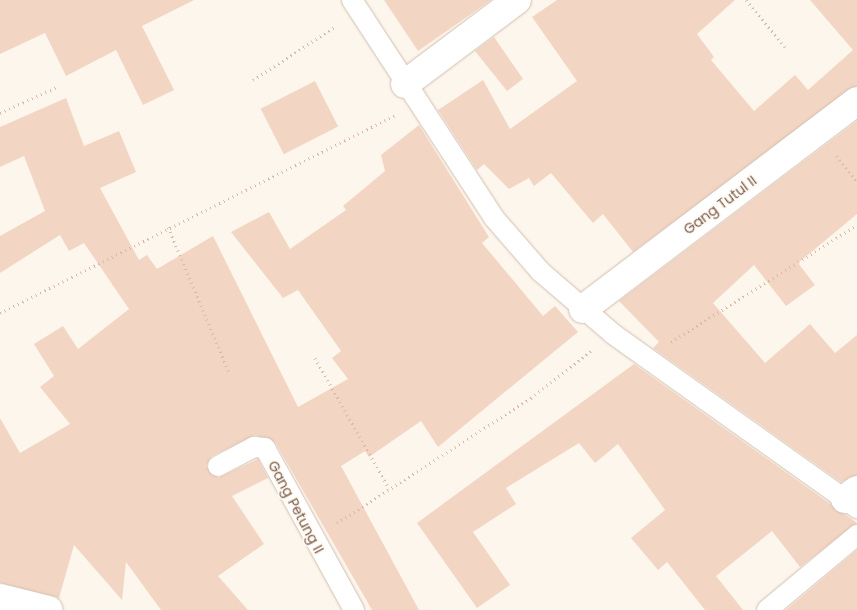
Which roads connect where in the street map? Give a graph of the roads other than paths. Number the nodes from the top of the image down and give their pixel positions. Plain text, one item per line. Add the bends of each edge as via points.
1 (517, 0) edge
2 (356, 5) edge
3 (411, 94) junction
4 (857, 101) edge
5 (583, 309) junction
6 (218, 466) dead end
7 (853, 499) edge
8 (857, 535) edge
9 (2, 596) edge
10 (49, 610) edge
11 (354, 610) edge
12 (767, 610) edge

1 - 3 street
2 - 3 lane
3 - 5 lane via 494,218 541,272
4 - 5 street, Gang Tutul II
5 - 7 lane via 613,334
6 - 11 lane, Gang Petung II via 254,447 265,448
8 - 12 lane
9 - 10 street

